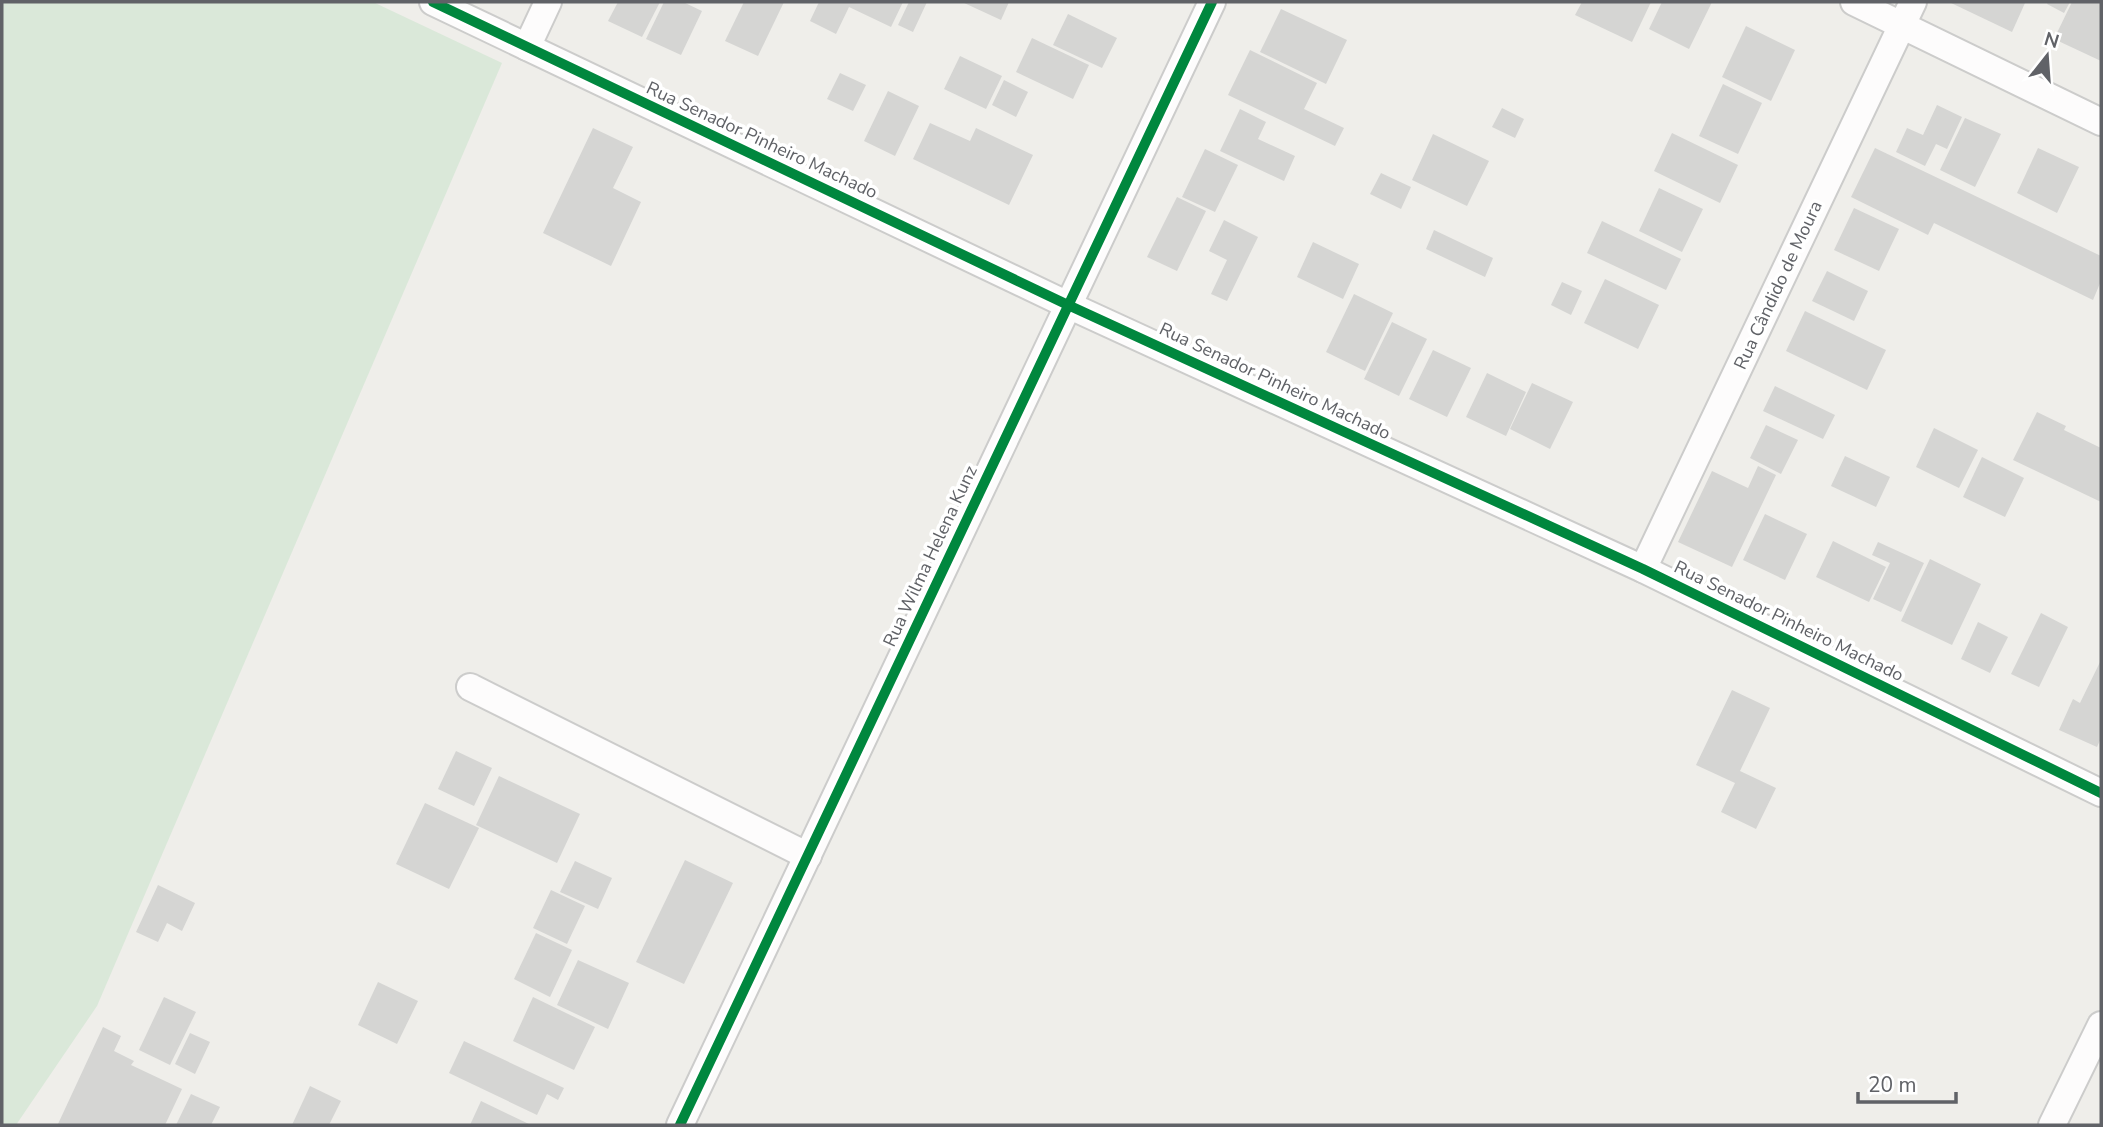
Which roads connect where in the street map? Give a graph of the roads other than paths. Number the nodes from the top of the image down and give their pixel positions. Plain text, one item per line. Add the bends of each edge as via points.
1 (433, 2) edge
2 (548, 2) edge
3 (1212, 2) edge
4 (1854, 2) edge
5 (1908, 13) edge
6 (527, 47) junction
7 (2101, 122) edge
8 (1068, 305) junction
9 (1643, 569) junction
10 (470, 687) dead end
11 (2101, 793) edge
12 (808, 856) junction
13 (2101, 1025) edge
14 (680, 1125) edge
15 (2052, 1125) edge

1 - 6 street, Rua Senador Pinheiro Machado
2 - 6 street
3 - 8 street, Rua Wilma Helena Kunz
4 - 5 street
5 - 7 street
5 - 9 street, Rua Cândido de Moura
6 - 8 street, Rua Senador Pinheiro Machado
8 - 9 street, Rua Senador Pinheiro Machado
8 - 12 street, Rua Wilma Helena Kunz
9 - 11 street, Rua Senador Pinheiro Machado
10 - 12 street
12 - 14 street, Rua Wilma Helena Kunz
13 - 15 street

